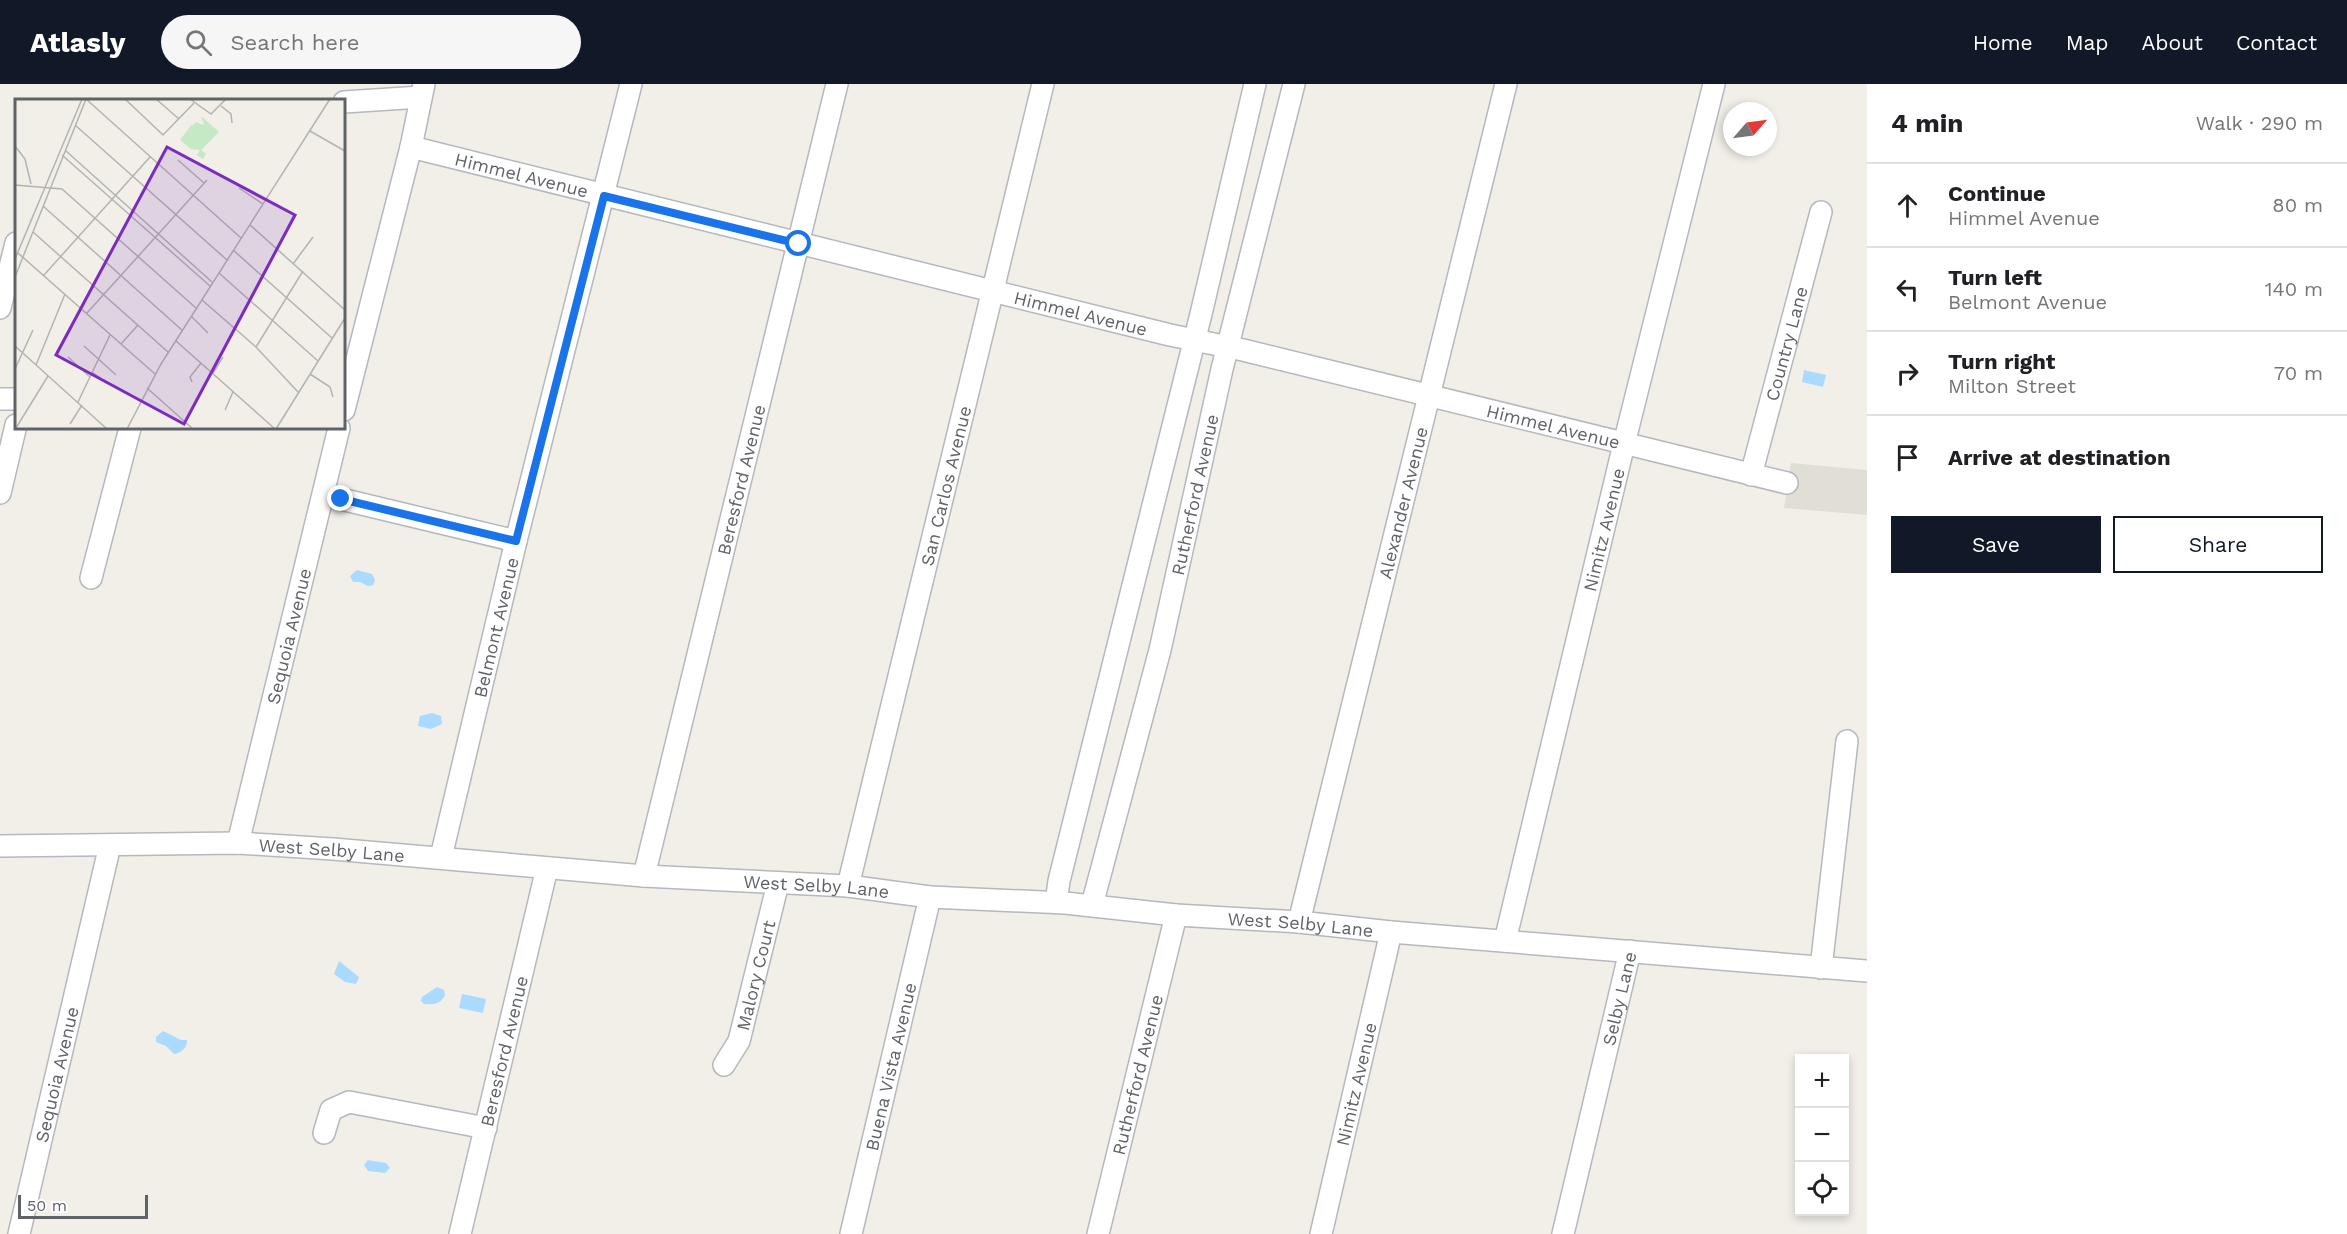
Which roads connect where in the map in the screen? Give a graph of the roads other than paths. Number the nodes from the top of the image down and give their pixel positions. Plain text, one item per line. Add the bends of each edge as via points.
1 (631, 84) edge
2 (837, 84) edge
3 (1043, 84) edge
4 (1256, 84) edge
5 (1294, 84) edge
6 (1506, 84) edge
7 (1714, 84) edge
8 (423, 90) edge
9 (345, 102) edge
10 (411, 147) junction
11 (604, 196) junction
12 (1821, 212) dead end
13 (799, 244) junction
14 (15, 247) edge
15 (992, 290) junction
16 (0, 308) edge
17 (1193, 340) junction
18 (1228, 348) junction
19 (346, 387) edge
20 (1428, 396) junction
21 (15, 429) edge
22 (130, 429) edge
23 (339, 429) edge
24 (1624, 444) junction
25 (1751, 475) junction
26 (1786, 483) dead end
27 (0, 493) edge
28 (324, 495) junction
29 (516, 541) junction
30 (91, 578) dead end
31 (1847, 741) dead end
32 (238, 843) junction
33 (110, 845) junction
34 (0, 846) edge
35 (441, 857) junction
36 (547, 868) junction
37 (644, 876) junction
38 (778, 883) junction
39 (848, 886) junction
40 (930, 897) junction
41 (1056, 902) junction
42 (1092, 905) junction
43 (1176, 915) junction
44 (1299, 922) junction
45 (1391, 932) junction
46 (1505, 941) junction
47 (1630, 951) junction
48 (1821, 968) junction
49 (1867, 971) edge
50 (724, 1065) dead end
51 (486, 1128) junction
52 (324, 1133) dead end
53 (19, 1234) edge
54 (460, 1234) edge
55 (851, 1234) edge
56 (1098, 1234) edge
57 (1321, 1234) edge
58 (1563, 1234) edge

1 - 11 street, Belmont Avenue
2 - 13 street, Beresford Avenue
3 - 15 street, San Carlos Avenue
4 - 17 street, Rutherford Avenue
5 - 18 street, Rutherford Avenue
6 - 20 street, Alexander Avenue
7 - 24 street, Nimitz Avenue
8 - 9 street
8 - 10 street
10 - 11 street, Himmel Avenue
10 - 19 street
11 - 13 street, Himmel Avenue
11 - 29 street, Belmont Avenue
12 - 25 street, Country Lane
13 - 15 street, Himmel Avenue
13 - 37 street, Beresford Avenue
14 - 16 street
15 - 17 street, Himmel Avenue
15 - 39 street, San Carlos Avenue
17 - 18 street, Himmel Avenue
17 - 41 street, Rutherford Avenue
18 - 20 street, Himmel Avenue
18 - 42 street, Rutherford Avenue via 1160,650
20 - 24 street, Himmel Avenue
20 - 44 street, Alexander Avenue
21 - 27 street
22 - 30 street
23 - 28 street, Sequoia Avenue
24 - 25 street, Himmel Avenue
24 - 46 street, Nimitz Avenue
25 - 26 street, Himmel Avenue
28 - 29 street
28 - 32 street, Sequoia Avenue
29 - 35 street, Belmont Avenue
31 - 48 street
32 - 33 street, West Selby Lane
32 - 35 street, West Selby Lane
33 - 34 street, West Selby Lane
33 - 53 street, Sequoia Avenue
35 - 36 street, West Selby Lane
36 - 37 street, West Selby Lane
36 - 51 street, Beresford Avenue
37 - 38 street, West Selby Lane
38 - 39 street, West Selby Lane
38 - 50 street, Malory Court via 739,1041
39 - 40 street, West Selby Lane
40 - 41 street, West Selby Lane
40 - 55 street, Buena Vista Avenue
41 - 42 street, West Selby Lane
42 - 43 street, West Selby Lane
43 - 44 street, West Selby Lane
43 - 56 street, Rutherford Avenue
44 - 45 street, West Selby Lane
45 - 46 street, West Selby Lane
45 - 57 street, Nimitz Avenue
46 - 47 street, West Selby Lane
47 - 48 street, Selby Lane
47 - 58 street, Selby Lane
48 - 49 street, Selby Lane
51 - 52 street via 349,1102 331,1110
51 - 54 street, Beresford Avenue

